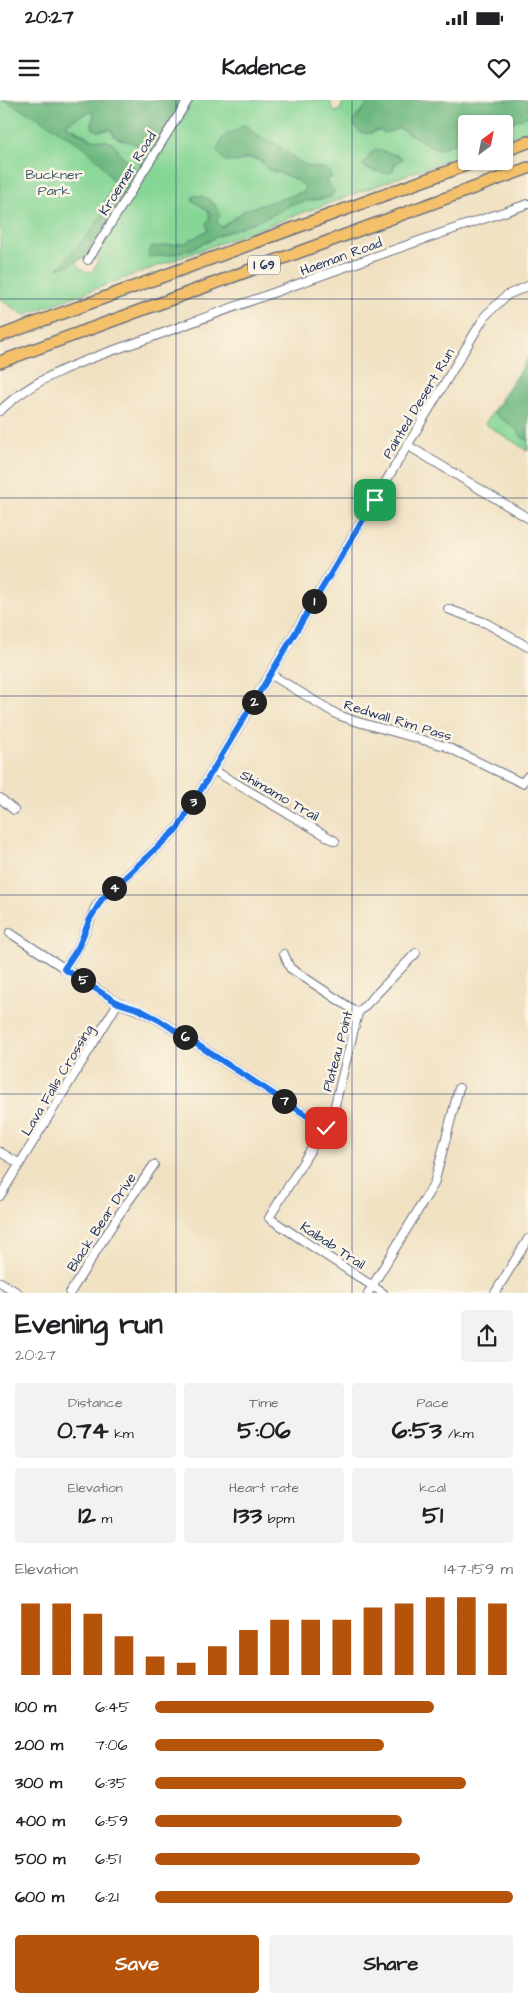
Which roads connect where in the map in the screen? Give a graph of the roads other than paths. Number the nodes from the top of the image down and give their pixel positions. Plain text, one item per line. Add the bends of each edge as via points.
1 (188, 100) edge
2 (528, 142) edge
3 (513, 148) edge
4 (458, 168) edge
5 (528, 168) edge
6 (528, 204) edge
7 (88, 260) dead end
8 (528, 286) edge
9 (0, 336) edge
10 (0, 362) edge
11 (0, 411) edge
12 (408, 445) junction
13 (528, 518) edge
14 (448, 610) dead end
15 (528, 647) edge
16 (270, 674) junction
17 (213, 770) junction
18 (528, 776) edge
19 (0, 798) edge
20 (14, 810) dead end
21 (335, 841) dead end
22 (10, 933) dead end
23 (416, 953) dead end
24 (284, 954) dead end
25 (64, 969) junction
26 (118, 1003) junction
27 (358, 1013) junction
28 (459, 1088) dead end
29 (326, 1128) junction
30 (0, 1152) edge
31 (20, 1164) junction
32 (154, 1166) dead end
33 (0, 1196) edge
34 (269, 1218) joint
35 (528, 1239) edge
36 (0, 1282) edge
37 (370, 1289) edge
38 (18, 1293) edge
39 (70, 1293) edge
40 (383, 1293) edge
41 (495, 1293) edge

1 - 7 street, Kroemer Road
2 - 3 highway
4 - 9 highway, I 69
5 - 10 highway, I 69
6 - 11 street, Haeman Road via 387,252 48,377 16,396
8 - 12 street, Painted Desert Run via 507,295 484,316
12 - 13 street
12 - 16 street, Painted Desert Run
14 - 15 street via 486,623
16 - 17 street, Painted Desert Run
16 - 18 street, Redwall Rim Pass via 343,717 444,746 522,783
17 - 21 street, Shimamo Trail
17 - 25 street, Painted Desert Run via 178,828 98,904 78,948
19 - 20 street
22 - 25 street
23 - 27 street, Plateau Point
24 - 27 street via 290,968
25 - 26 street
26 - 29 street via 159,1020
26 - 31 street, Lava Falls Crossing
27 - 29 street, Plateau Point via 334,1113
28 - 37 street via 434,1184
29 - 34 street, Plateau Point
30 - 31 street
31 - 33 street, Lava Falls Crossing
32 - 39 street, Black Bear Drive
34 - 37 street, Kaibab Trail
35 - 41 street
36 - 38 street
37 - 40 street, Kaibab Trail

